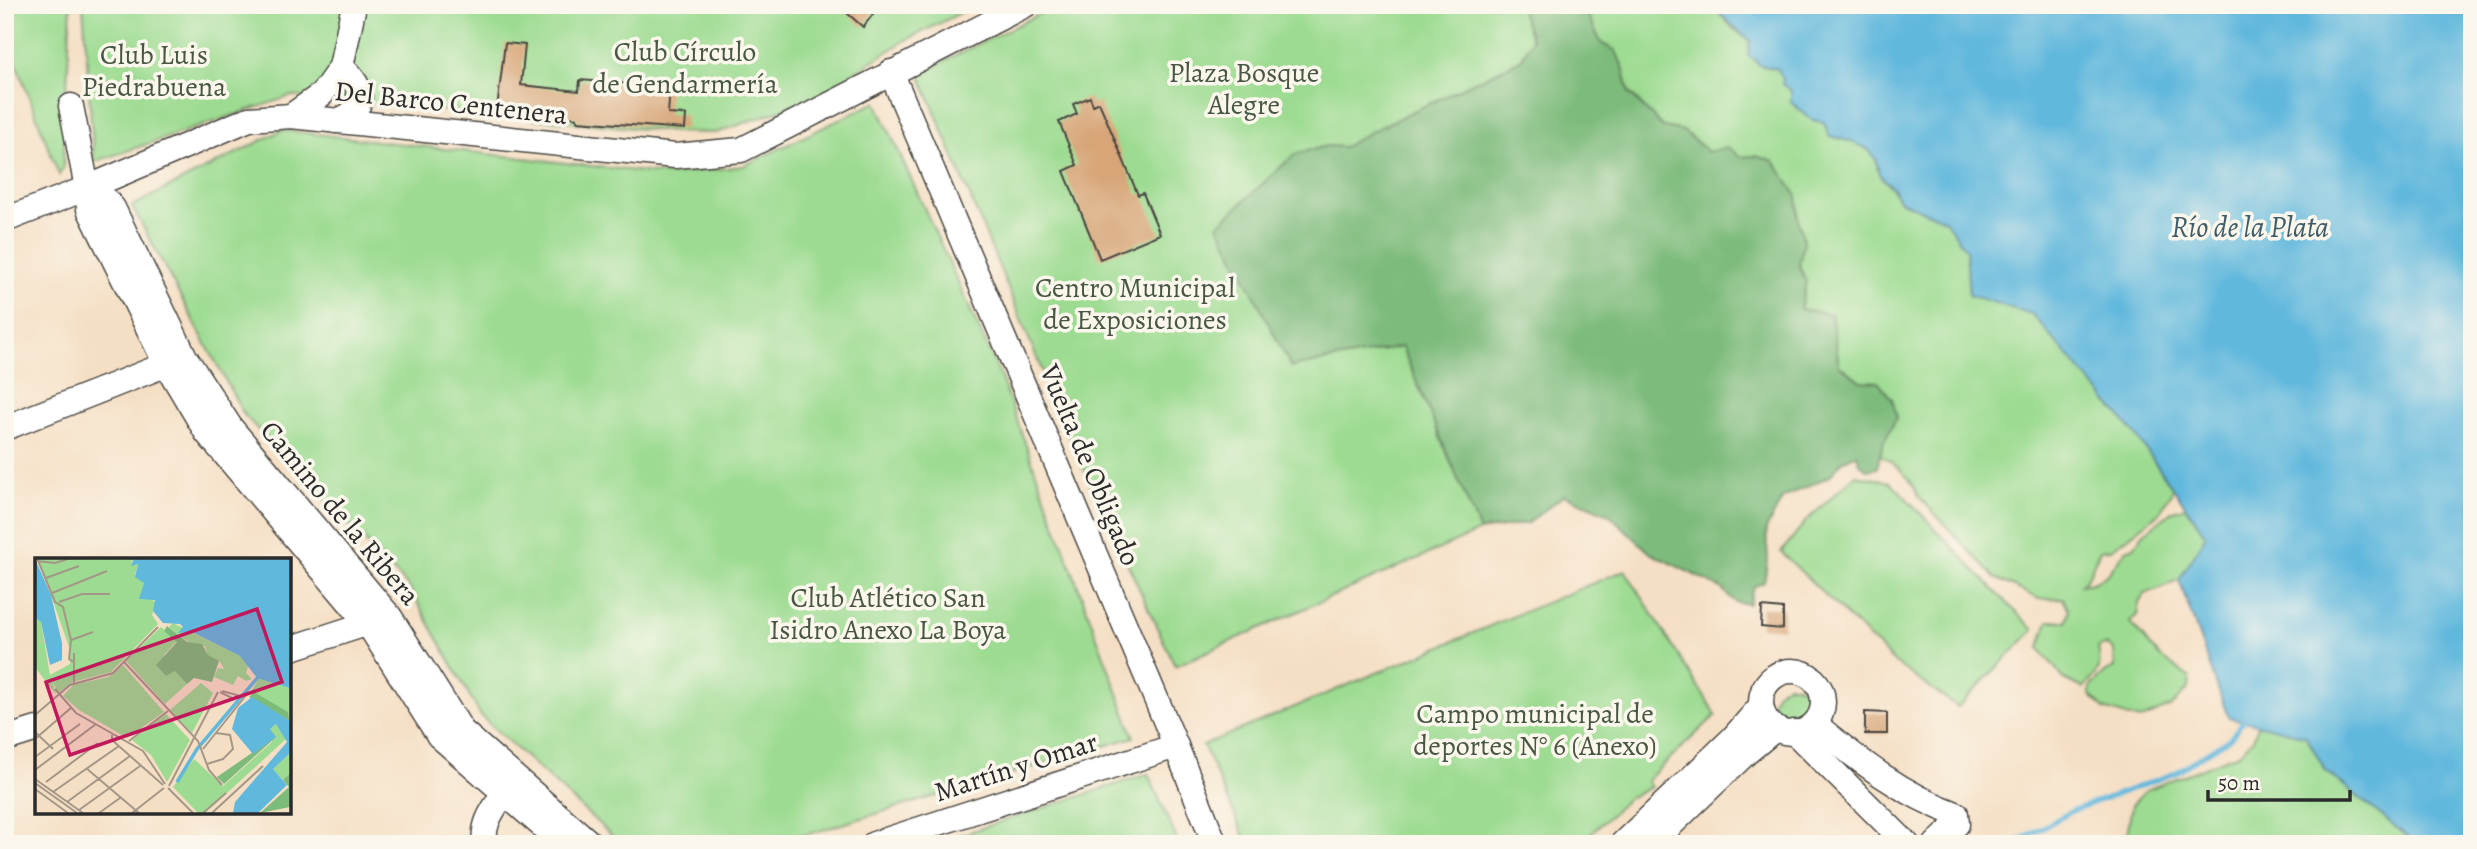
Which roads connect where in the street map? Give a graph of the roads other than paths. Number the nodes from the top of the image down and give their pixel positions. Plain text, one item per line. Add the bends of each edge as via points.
1 (354, 5) edge
2 (1025, 5) edge
3 (341, 67) junction
4 (891, 72) junction
5 (71, 106) dead end
6 (291, 116) junction
7 (336, 121) junction
8 (87, 188) junction
9 (5, 220) edge
10 (176, 361) junction
11 (5, 428) edge
12 (379, 620) junction
13 (290, 649) edge
14 (1761, 706) junction
15 (1795, 729) junction
16 (35, 730) edge
17 (5, 739) edge
18 (1176, 746) junction
19 (503, 793) junction
20 (485, 844) edge
21 (563, 844) edge
22 (591, 844) edge
23 (874, 844) edge
24 (1215, 844) edge
25 (1622, 844) edge
26 (1651, 844) edge
27 (1907, 844) edge
28 (1936, 844) edge

1 - 3 street
2 - 4 street, Del Barco Centenera
3 - 6 street via 322,94
3 - 7 street via 353,77 360,101 348,117
4 - 7 street, Del Barco Centenera via 741,150 676,156
4 - 18 street, Vuelta de Obligado
5 - 8 street, Camino de la Ribera
6 - 7 street, Del Barco Centenera
6 - 8 street, Del Barco Centenera via 250,119
8 - 9 street, Del Barco Centenera
8 - 10 street, Camino de la Ribera via 89,209
10 - 11 street
10 - 12 street, Camino de la Ribera via 207,433
12 - 13 street
12 - 19 street, Camino de la Ribera via 439,736
12 - 22 street, Camino de la Ribera via 462,731
14 - 15 street
14 - 15 street via 1765,685 1775,675 1801,671 1812,677 1822,692 1823,709
14 - 25 street
15 - 26 street via 1746,753
15 - 27 street
15 - 28 street via 1925,803 1956,814 1957,824
16 - 17 street
18 - 23 street, Martín y Omar
18 - 24 street, Vuelta de Obligado
19 - 20 street via 487,817
19 - 21 street, Camino de la Ribera

